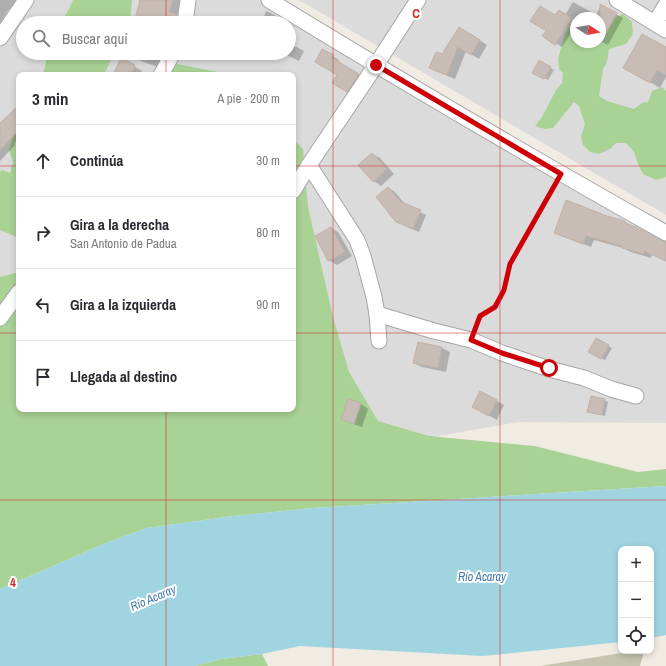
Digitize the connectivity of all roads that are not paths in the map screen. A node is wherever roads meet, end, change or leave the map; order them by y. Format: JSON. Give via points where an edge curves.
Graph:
{"nodes":[{"id":1,"x":26,"y":0,"type":"edge"},
{"id":2,"x":188,"y":0,"type":"edge"},
{"id":3,"x":269,"y":0,"type":"edge"},
{"id":4,"x":418,"y":0,"type":"edge"},
{"id":5,"x":616,"y":0,"type":"edge"},
{"id":6,"x":666,"y":5,"type":"edge"},
{"id":7,"x":186,"y":16,"type":"edge"},
{"id":8,"x":295,"y":16,"type":"edge"},
{"id":9,"x":296,"y":16,"type":"edge"},
{"id":10,"x":660,"y":26,"type":"edge"},
{"id":11,"x":0,"y":38,"type":"edge"},
{"id":12,"x":169,"y":60,"type":"edge"},
{"id":13,"x":376,"y":65,"type":"junction"},
{"id":14,"x":163,"y":72,"type":"edge"},
{"id":15,"x":309,"y":165,"type":"junction"},
{"id":16,"x":296,"y":186,"type":"edge"},
{"id":17,"x":666,"y":233,"type":"edge"},
{"id":18,"x":16,"y":296,"type":"edge"},
{"id":19,"x":377,"y":314,"type":"junction"},
{"id":20,"x":0,"y":318,"type":"edge"},
{"id":21,"x":379,"y":341,"type":"dead end"},
{"id":22,"x":636,"y":396,"type":"dead end"}],
"edges":[{"from":1,"to":11,"type":"street"},
{"from":2,"to":7,"type":"street"},
{"from":3,"to":8,"type":"street"},
{"from":4,"to":13,"type":"street"},
{"from":5,"to":10,"type":"street"},
{"from":6,"to":10,"type":"street"},
{"from":9,"to":13,"type":"street"},
{"from":12,"to":14,"type":"street"},
{"from":13,"to":15,"type":"street"},
{"from":13,"to":17,"type":"street"},
{"from":15,"to":16,"type":"street"},
{"from":15,"to":19,"type":"street","via":[[356,240],[369,276]]},
{"from":18,"to":20,"type":"street"},
{"from":19,"to":21,"type":"street"},
{"from":19,"to":22,"type":"street","via":[[471,340],[502,353],[584,378],[611,390]]}]}
